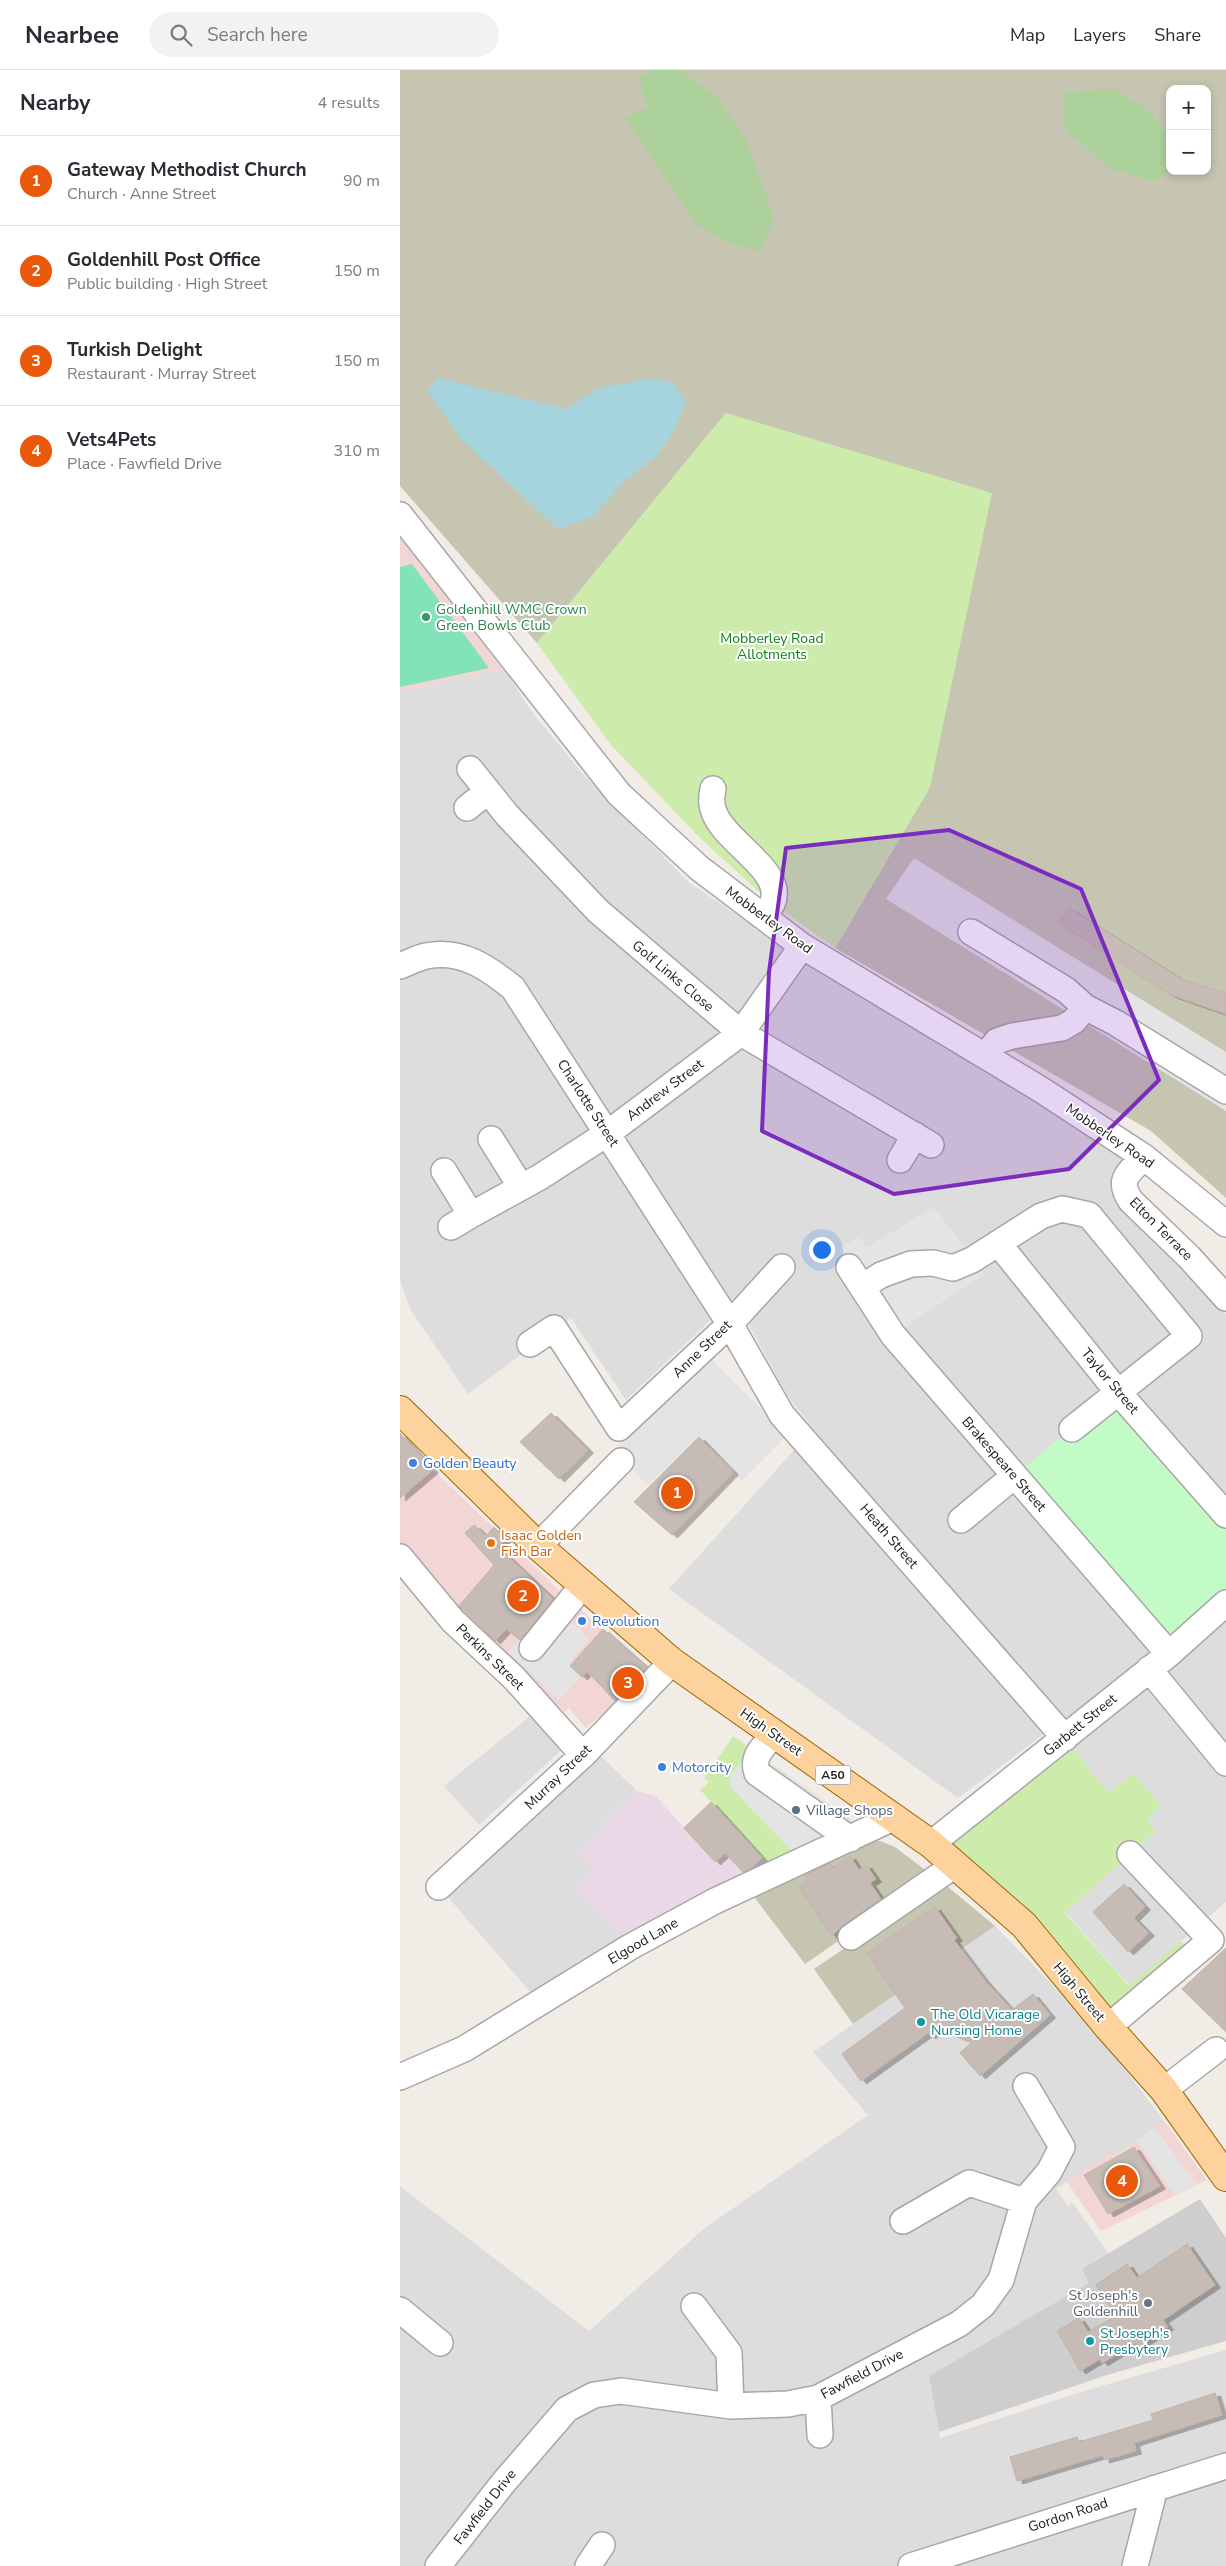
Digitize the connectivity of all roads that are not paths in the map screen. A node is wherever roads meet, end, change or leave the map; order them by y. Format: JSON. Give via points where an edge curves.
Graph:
{"nodes":[{"id":1,"x":400,"y":515,"type":"edge"},
{"id":2,"x":470,"y":769,"type":"dead end"},
{"id":3,"x":713,"y":789,"type":"dead end"},
{"id":4,"x":488,"y":791,"type":"junction"},
{"id":5,"x":467,"y":808,"type":"dead end"},
{"id":6,"x":762,"y":916,"type":"junction"},
{"id":7,"x":971,"y":932,"type":"dead end"},
{"id":8,"x":802,"y":946,"type":"junction"},
{"id":9,"x":400,"y":966,"type":"edge"},
{"id":10,"x":1084,"y":1007,"type":"junction"},
{"id":11,"x":741,"y":1033,"type":"junction"},
{"id":12,"x":985,"y":1056,"type":"junction"},
{"id":13,"x":1226,"y":1091,"type":"edge"},
{"id":14,"x":608,"y":1134,"type":"junction"},
{"id":15,"x":491,"y":1139,"type":"dead end"},
{"id":16,"x":1144,"y":1157,"type":"junction"},
{"id":17,"x":900,"y":1160,"type":"dead end"},
{"id":18,"x":444,"y":1171,"type":"dead end"},
{"id":19,"x":521,"y":1187,"type":"junction"},
{"id":20,"x":1226,"y":1224,"type":"edge"},
{"id":21,"x":998,"y":1243,"type":"junction"},
{"id":22,"x":782,"y":1267,"type":"dead end"},
{"id":23,"x":1226,"y":1298,"type":"edge"},
{"id":24,"x":730,"y":1324,"type":"junction"},
{"id":25,"x":530,"y":1344,"type":"dead end"},
{"id":26,"x":1118,"y":1391,"type":"junction"},
{"id":27,"x":400,"y":1410,"type":"edge"},
{"id":28,"x":1072,"y":1429,"type":"dead end"},
{"id":29,"x":621,"y":1461,"type":"dead end"},
{"id":30,"x":1014,"y":1476,"type":"junction"},
{"id":31,"x":1226,"y":1515,"type":"edge"},
{"id":32,"x":961,"y":1520,"type":"dead end"},
{"id":33,"x":538,"y":1546,"type":"junction"},
{"id":34,"x":400,"y":1557,"type":"edge"},
{"id":35,"x":583,"y":1585,"type":"junction"},
{"id":36,"x":1226,"y":1603,"type":"edge"},
{"id":37,"x":532,"y":1648,"type":"dead end"},
{"id":38,"x":1169,"y":1654,"type":"junction"},
{"id":39,"x":672,"y":1662,"type":"junction"},
{"id":40,"x":1149,"y":1669,"type":"junction"},
{"id":41,"x":775,"y":1734,"type":"junction"},
{"id":42,"x":1065,"y":1738,"type":"junction"},
{"id":43,"x":583,"y":1755,"type":"junction"},
{"id":44,"x":1226,"y":1763,"type":"edge"},
{"id":45,"x":893,"y":1818,"type":"junction"},
{"id":46,"x":850,"y":1839,"type":"junction"},
{"id":47,"x":931,"y":1844,"type":"junction"},
{"id":48,"x":1130,"y":1854,"type":"dead end"},
{"id":49,"x":955,"y":1865,"type":"junction"},
{"id":50,"x":439,"y":1887,"type":"dead end"},
{"id":51,"x":852,"y":1937,"type":"dead end"},
{"id":52,"x":1108,"y":2027,"type":"junction"},
{"id":53,"x":1216,"y":2050,"type":"dead end"},
{"id":54,"x":400,"y":2077,"type":"edge"},
{"id":55,"x":1026,"y":2086,"type":"dead end"},
{"id":56,"x":1164,"y":2090,"type":"junction"},
{"id":57,"x":1226,"y":2177,"type":"edge"},
{"id":58,"x":1024,"y":2201,"type":"junction"},
{"id":59,"x":903,"y":2221,"type":"dead end"},
{"id":60,"x":694,"y":2306,"type":"dead end"},
{"id":61,"x":400,"y":2310,"type":"edge"},
{"id":62,"x":440,"y":2343,"type":"dead end"},
{"id":63,"x":818,"y":2398,"type":"junction"},
{"id":64,"x":731,"y":2406,"type":"junction"},
{"id":65,"x":820,"y":2435,"type":"dead end"},
{"id":66,"x":1226,"y":2466,"type":"edge"},
{"id":67,"x":1155,"y":2488,"type":"junction"},
{"id":68,"x":602,"y":2545,"type":"dead end"},
{"id":69,"x":438,"y":2566,"type":"edge"},
{"id":70,"x":588,"y":2566,"type":"edge"},
{"id":71,"x":911,"y":2566,"type":"edge"},
{"id":72,"x":1135,"y":2566,"type":"edge"}],
"edges":[{"from":1,"to":6,"type":"street","name":"Mobberley Road","via":[[619,794],[699,868]]},
{"from":2,"to":4,"type":"street","name":"Golf Links Close"},
{"from":3,"to":6,"type":"street","via":[[712,805],[720,823],[772,882],[772,904]]},
{"from":4,"to":5,"type":"street"},
{"from":4,"to":11,"type":"street","name":"Golf Links Close","via":[[598,911]]},
{"from":6,"to":8,"type":"street","name":"Mobberley Road"},
{"from":7,"to":10,"type":"street","via":[[1066,990]]},
{"from":8,"to":11,"type":"street","name":"Andrew Street"},
{"from":8,"to":12,"type":"street","name":"Mobberley Road"},
{"from":9,"to":14,"type":"street","name":"Charlotte Street","via":[[426,956],[458,955],[488,968],[513,988]]},
{"from":10,"to":12,"type":"street","via":[[1074,1021],[1062,1028],[1012,1036],[997,1042]]},
{"from":10,"to":13,"type":"street","via":[[1116,1023]]},
{"from":11,"to":14,"type":"street","name":"Andrew Street"},
{"from":11,"to":17,"type":"street","name":"Golf Links Close","via":[[923,1140]]},
{"from":12,"to":16,"type":"street","name":"Mobberley Road"},
{"from":14,"to":19,"type":"street","name":"Andrew Street"},
{"from":14,"to":24,"type":"street","name":"Charlotte Street"},
{"from":15,"to":19,"type":"street"},
{"from":16,"to":20,"type":"street","name":"Mobberley Road"},
{"from":16,"to":23,"type":"street","name":"Elton Terrace","via":[[1124,1178],[1123,1190]]},
{"from":18,"to":19,"type":"street","name":"Andrew Street","via":[[461,1221]]},
{"from":21,"to":26,"type":"street","name":"Taylor Street"},
{"from":21,"to":26,"type":"street","via":[[1041,1216],[1062,1209],[1089,1215],[1189,1336]]},
{"from":21,"to":30,"type":"street","name":"Brakespeare Street","via":[[953,1268],[933,1263],[911,1264],[881,1275],[855,1277],[893,1335]]},
{"from":22,"to":24,"type":"street","name":"Anne Street"},
{"from":24,"to":25,"type":"street","name":"Anne Street","via":[[689,1370],[619,1428],[554,1328]]},
{"from":24,"to":42,"type":"street","name":"Heath Street","via":[[782,1415]]},
{"from":26,"to":28,"type":"street"},
{"from":26,"to":31,"type":"street","name":"Taylor Street"},
{"from":27,"to":33,"type":"main road","name":"High Street","number":"A50"},
{"from":29,"to":33,"type":"street"},
{"from":30,"to":32,"type":"street"},
{"from":30,"to":38,"type":"street","name":"Brakespeare Street"},
{"from":33,"to":35,"type":"main road","name":"High Street","number":"A50"},
{"from":34,"to":43,"type":"street","name":"Perkins Street","via":[[453,1621],[514,1678]]},
{"from":35,"to":37,"type":"street"},
{"from":35,"to":39,"type":"main road","name":"High Street","number":"A50"},
{"from":36,"to":38,"type":"street","name":"Garbett Street"},
{"from":38,"to":40,"type":"street","name":"Garbett Street"},
{"from":39,"to":41,"type":"main road","name":"High Street","number":"A50"},
{"from":39,"to":43,"type":"street","name":"Murray Street"},
{"from":40,"to":42,"type":"street","name":"Garbett Street"},
{"from":40,"to":44,"type":"street"},
{"from":41,"to":45,"type":"main road","name":"High Street","number":"A50"},
{"from":41,"to":46,"type":"street","via":[[758,1753],[754,1765],[757,1773]]},
{"from":42,"to":47,"type":"street","name":"Garbett Street"},
{"from":43,"to":50,"type":"street","name":"Murray Street"},
{"from":45,"to":46,"type":"street","name":"Elgood Lane"},
{"from":45,"to":47,"type":"main road","name":"High Street","number":"A50"},
{"from":46,"to":54,"type":"street","name":"Elgood Lane","via":[[716,1901],[630,1947],[464,2049]]},
{"from":47,"to":49,"type":"main road","name":"High Street","number":"A50"},
{"from":48,"to":52,"type":"street","via":[[1211,1940],[1192,1944]]},
{"from":49,"to":51,"type":"street"},
{"from":49,"to":52,"type":"main road","name":"High Street","number":"A50","via":[[1024,1925]]},
{"from":52,"to":56,"type":"main road","name":"High Street","number":"A50"},
{"from":53,"to":56,"type":"street"},
{"from":55,"to":58,"type":"street","name":"Fawfield Drive","via":[[1062,2147],[1048,2172]]},
{"from":56,"to":57,"type":"main road","name":"High Street","number":"A50"},
{"from":58,"to":59,"type":"street","via":[[969,2183]]},
{"from":58,"to":63,"type":"street","name":"Fawfield Drive","via":[[1001,2280],[983,2305],[959,2324]]},
{"from":60,"to":64,"type":"street","via":[[730,2353]]},
{"from":61,"to":62,"type":"street"},
{"from":63,"to":64,"type":"street","name":"Fawfield Drive","via":[[788,2404]]},
{"from":63,"to":65,"type":"street"},
{"from":64,"to":69,"type":"street","name":"Fawfield Drive","via":[[621,2391],[594,2395],[567,2409]]},
{"from":66,"to":67,"type":"street","name":"Gordon Road"},
{"from":67,"to":71,"type":"street","name":"Gordon Road"},
{"from":67,"to":72,"type":"street"},
{"from":68,"to":70,"type":"street"}]}
